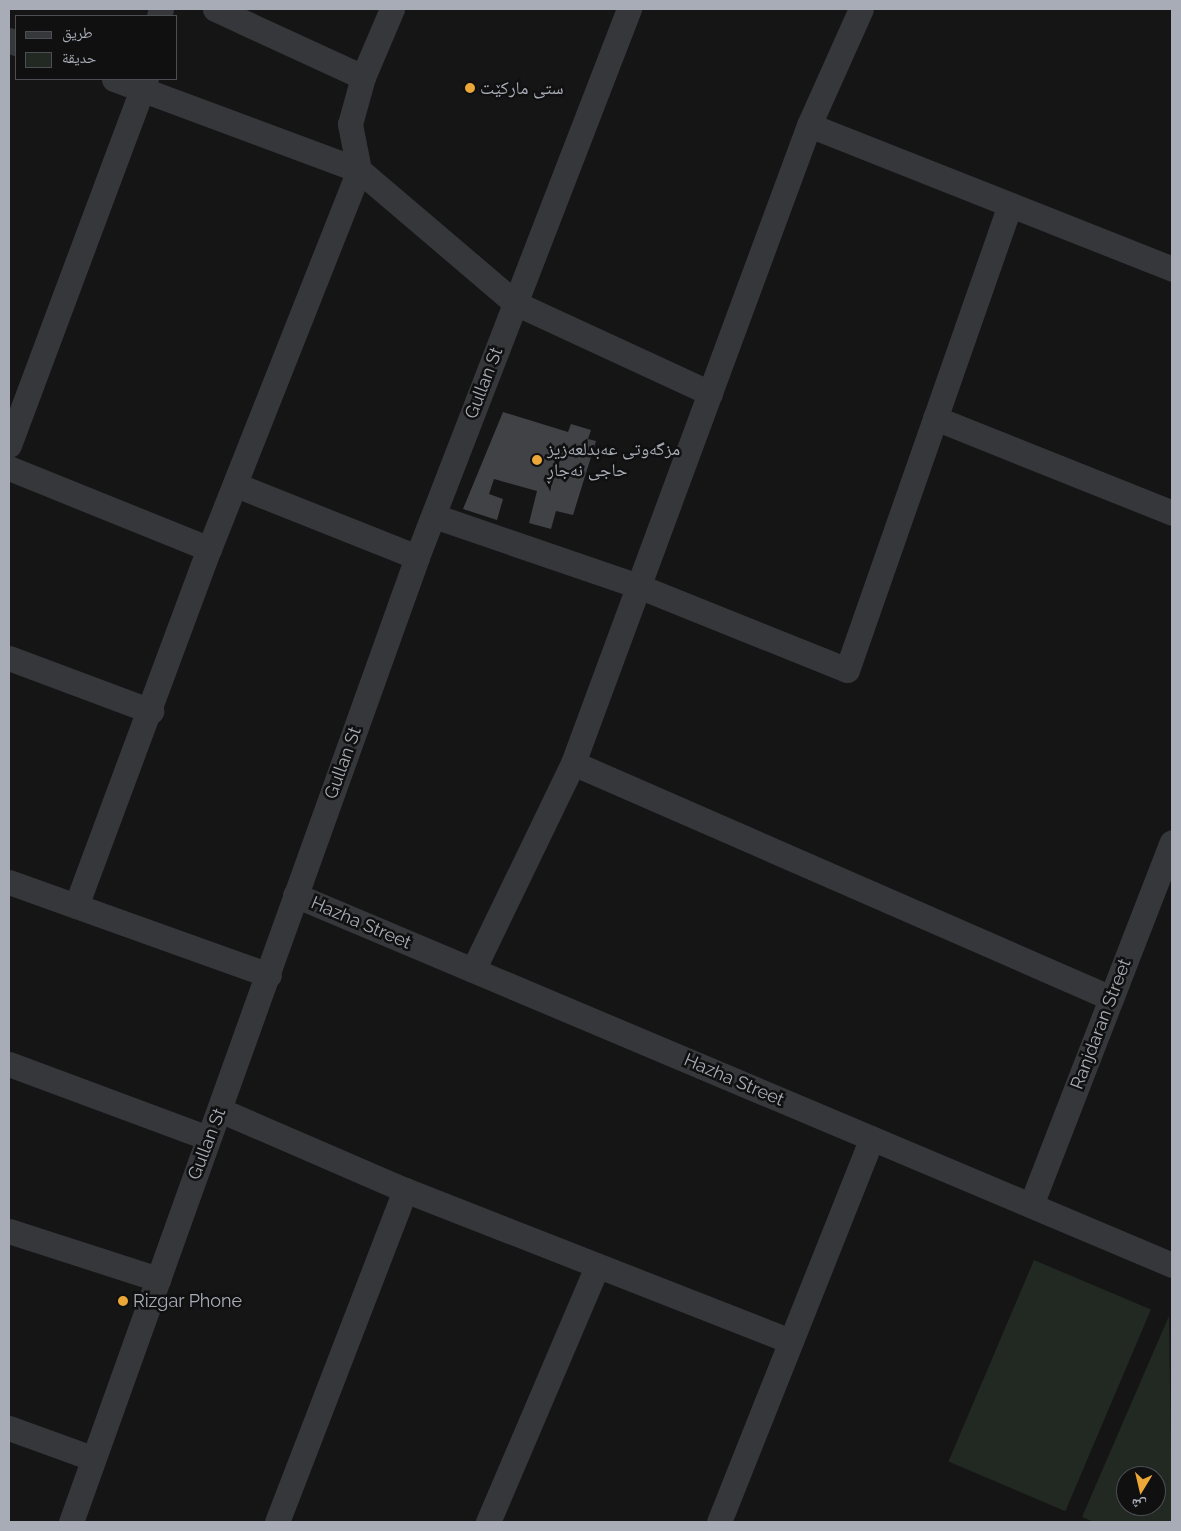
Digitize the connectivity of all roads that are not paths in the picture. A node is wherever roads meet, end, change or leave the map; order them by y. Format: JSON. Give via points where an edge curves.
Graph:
{"nodes":[{"id":1,"x":215,"y":9,"type":"edge"},
{"id":2,"x":392,"y":9,"type":"edge"},
{"id":3,"x":629,"y":9,"type":"edge"},
{"id":4,"x":861,"y":9,"type":"edge"},
{"id":5,"x":363,"y":77,"type":"junction"},
{"id":6,"x":120,"y":80,"type":"edge"},
{"id":7,"x":146,"y":84,"type":"edge"},
{"id":8,"x":809,"y":125,"type":"junction"},
{"id":9,"x":359,"y":170,"type":"junction"},
{"id":10,"x":1010,"y":205,"type":"junction"},
{"id":11,"x":1172,"y":269,"type":"edge"},
{"id":12,"x":515,"y":303,"type":"junction"},
{"id":13,"x":710,"y":393,"type":"junction"},
{"id":14,"x":935,"y":418,"type":"junction"},
{"id":15,"x":9,"y":445,"type":"edge"},
{"id":16,"x":9,"y":468,"type":"edge"},
{"id":17,"x":236,"y":485,"type":"junction"},
{"id":18,"x":1172,"y":514,"type":"edge"},
{"id":19,"x":434,"y":516,"type":"junction"},
{"id":20,"x":210,"y":549,"type":"junction"},
{"id":21,"x":417,"y":557,"type":"junction"},
{"id":22,"x":638,"y":586,"type":"junction"},
{"id":23,"x":9,"y":658,"type":"edge"},
{"id":24,"x":151,"y":711,"type":"junction"},
{"id":25,"x":573,"y":763,"type":"junction"},
{"id":26,"x":1172,"y":842,"type":"edge"},
{"id":27,"x":9,"y":882,"type":"edge"},
{"id":28,"x":295,"y":895,"type":"junction"},
{"id":29,"x":76,"y":906,"type":"junction"},
{"id":30,"x":473,"y":970,"type":"junction"},
{"id":31,"x":269,"y":975,"type":"junction"},
{"id":32,"x":1111,"y":998,"type":"junction"},
{"id":33,"x":9,"y":1064,"type":"edge"},
{"id":34,"x":220,"y":1110,"type":"junction"},
{"id":35,"x":208,"y":1138,"type":"junction"},
{"id":36,"x":872,"y":1138,"type":"junction"},
{"id":37,"x":405,"y":1190,"type":"junction"},
{"id":38,"x":1031,"y":1205,"type":"junction"},
{"id":39,"x":9,"y":1231,"type":"edge"},
{"id":40,"x":1172,"y":1265,"type":"edge"},
{"id":41,"x":597,"y":1266,"type":"junction"},
{"id":42,"x":158,"y":1279,"type":"junction"},
{"id":43,"x":790,"y":1341,"type":"junction"},
{"id":44,"x":9,"y":1428,"type":"edge"},
{"id":45,"x":92,"y":1458,"type":"junction"},
{"id":46,"x":71,"y":1522,"type":"edge"},
{"id":47,"x":277,"y":1522,"type":"edge"},
{"id":48,"x":488,"y":1522,"type":"edge"},
{"id":49,"x":719,"y":1522,"type":"edge"}],
"edges":[{"from":1,"to":5,"type":"street"},
{"from":2,"to":5,"type":"street"},
{"from":3,"to":12,"type":"street","name":"Gullan St"},
{"from":4,"to":8,"type":"street"},
{"from":5,"to":9,"type":"street","via":[[350,124]]},
{"from":6,"to":7,"type":"street"},
{"from":7,"to":9,"type":"street"},
{"from":7,"to":15,"type":"street"},
{"from":8,"to":10,"type":"street"},
{"from":8,"to":13,"type":"street"},
{"from":9,"to":12,"type":"street"},
{"from":9,"to":17,"type":"street"},
{"from":10,"to":11,"type":"street"},
{"from":10,"to":14,"type":"street"},
{"from":12,"to":13,"type":"street"},
{"from":12,"to":19,"type":"street","name":"Gullan St"},
{"from":13,"to":22,"type":"street"},
{"from":14,"to":18,"type":"street"},
{"from":14,"to":22,"type":"street","via":[[847,670]]},
{"from":16,"to":20,"type":"street"},
{"from":17,"to":20,"type":"street"},
{"from":17,"to":21,"type":"street"},
{"from":19,"to":21,"type":"street","name":"Gullan St"},
{"from":19,"to":22,"type":"street"},
{"from":20,"to":24,"type":"street"},
{"from":21,"to":28,"type":"street","name":"Gullan St"},
{"from":22,"to":25,"type":"street"},
{"from":23,"to":24,"type":"street"},
{"from":24,"to":29,"type":"street"},
{"from":25,"to":30,"type":"street"},
{"from":25,"to":32,"type":"street"},
{"from":26,"to":32,"type":"street","name":"Ranjdaran Street"},
{"from":27,"to":29,"type":"street"},
{"from":28,"to":30,"type":"street","name":"Hazha Street"},
{"from":28,"to":31,"type":"street","name":"Gullan St"},
{"from":29,"to":31,"type":"street"},
{"from":30,"to":36,"type":"street","name":"Hazha Street"},
{"from":31,"to":34,"type":"street","name":"Gullan St"},
{"from":32,"to":38,"type":"street","name":"Ranjdaran Street"},
{"from":33,"to":35,"type":"street"},
{"from":34,"to":35,"type":"street","name":"Gullan St"},
{"from":34,"to":37,"type":"street"},
{"from":35,"to":42,"type":"street","name":"Gullan St"},
{"from":36,"to":38,"type":"street","name":"Hazha Street"},
{"from":36,"to":43,"type":"street"},
{"from":37,"to":41,"type":"street"},
{"from":37,"to":47,"type":"street"},
{"from":38,"to":40,"type":"street","name":"Hazha Street"},
{"from":39,"to":42,"type":"street"},
{"from":41,"to":43,"type":"street"},
{"from":41,"to":48,"type":"street"},
{"from":42,"to":45,"type":"street","name":"Gullan St"},
{"from":43,"to":49,"type":"street"},
{"from":44,"to":45,"type":"street"},
{"from":45,"to":46,"type":"street","name":"Gullan St"}]}
